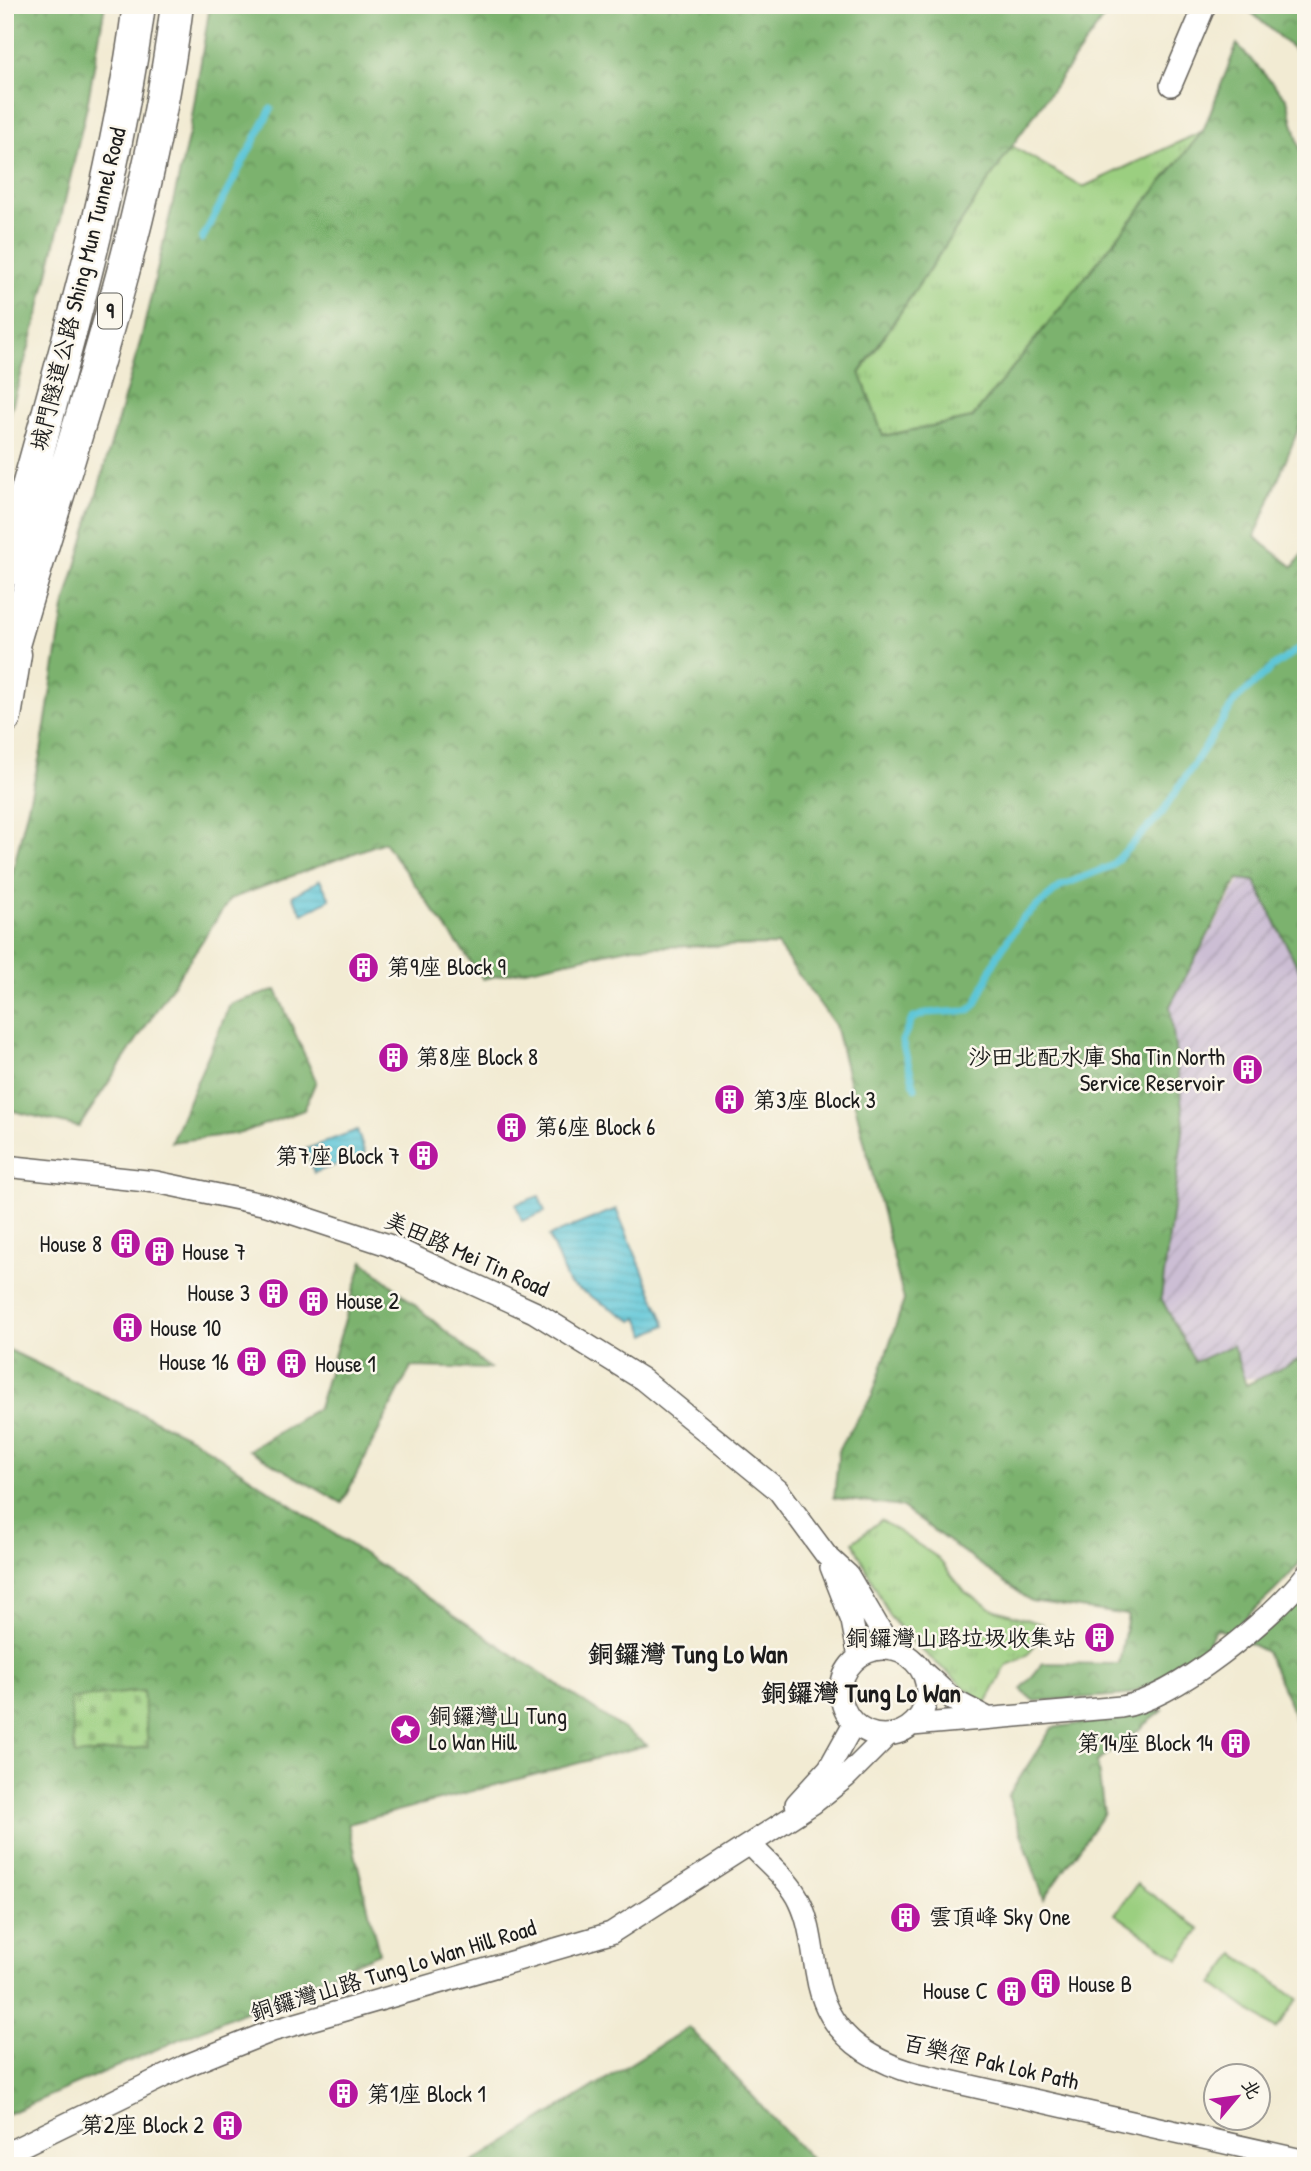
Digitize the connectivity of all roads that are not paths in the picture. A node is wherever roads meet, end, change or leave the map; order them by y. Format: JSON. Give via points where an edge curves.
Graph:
{"nodes":[{"id":1,"x":139,"y":5,"type":"edge"},
{"id":2,"x":177,"y":5,"type":"edge"},
{"id":3,"x":1205,"y":5,"type":"edge"},
{"id":4,"x":1171,"y":85,"type":"dead end"},
{"id":5,"x":5,"y":571,"type":"edge"},
{"id":6,"x":22,"y":612,"type":"junction"},
{"id":7,"x":5,"y":673,"type":"edge"},
{"id":8,"x":5,"y":717,"type":"edge"},
{"id":9,"x":5,"y":1166,"type":"edge"},
{"id":10,"x":826,"y":1555,"type":"junction"},
{"id":11,"x":1306,"y":1574,"type":"edge"},
{"id":12,"x":892,"y":1650,"type":"junction"},
{"id":13,"x":859,"y":1657,"type":"junction"},
{"id":14,"x":919,"y":1668,"type":"junction"},
{"id":15,"x":986,"y":1717,"type":"junction"},
{"id":16,"x":854,"y":1723,"type":"junction"},
{"id":17,"x":912,"y":1725,"type":"junction"},
{"id":18,"x":888,"y":1735,"type":"junction"},
{"id":19,"x":784,"y":1820,"type":"junction"},
{"id":20,"x":751,"y":1845,"type":"junction"},
{"id":21,"x":5,"y":2154,"type":"edge"},
{"id":22,"x":1306,"y":2161,"type":"edge"}],
"edges":[{"from":1,"to":5,"type":"highway","name":"城門隧道公路 Shing Mun Tunnel Road","number":"9","via":[[124,112],[92,248]]},
{"from":2,"to":6,"type":"highway","name":"城門隧道公路 Shing Mun Tunnel Road","number":"9","via":[[159,117],[128,251]]},
{"from":3,"to":4,"type":"street"},
{"from":6,"to":7,"type":"highway","name":"城門隧道公路 Shing Mun Tunnel Road","number":"9"},
{"from":6,"to":8,"type":"highway"},
{"from":9,"to":10,"type":"street","name":"美田路 Mei Tin Road","via":[[156,1182],[267,1205],[388,1245],[487,1289],[573,1334],[675,1403],[778,1490]]},
{"from":10,"to":12,"type":"street","name":"美田路 Mei Tin Road","via":[[848,1575]]},
{"from":10,"to":13,"type":"street","name":"美田路 Mei Tin Road","via":[[852,1621]]},
{"from":11,"to":15,"type":"street","name":"銅鑼灣山路 Tung Lo Wan Hill Road","via":[[1277,1606],[1196,1673],[1160,1695],[1121,1707]]},
{"from":12,"to":13,"type":"street"},
{"from":12,"to":14,"type":"street"},
{"from":13,"to":16,"type":"street","via":[[842,1685],[846,1712]]},
{"from":14,"to":15,"type":"street","via":[[955,1701]]},
{"from":14,"to":17,"type":"street","via":[[927,1691]]},
{"from":15,"to":17,"type":"street","name":"銅鑼灣山路 Tung Lo Wan Hill Road"},
{"from":16,"to":18,"type":"street"},
{"from":16,"to":19,"type":"street","name":"銅鑼灣山路 Tung Lo Wan Hill Road","via":[[829,1768]]},
{"from":17,"to":18,"type":"street","name":"銅鑼灣山路 Tung Lo Wan Hill Road"},
{"from":18,"to":19,"type":"street","name":"銅鑼灣山路 Tung Lo Wan Hill Road","via":[[846,1777]]},
{"from":19,"to":20,"type":"street","name":"銅鑼灣山路 Tung Lo Wan Hill Road"},
{"from":20,"to":21,"type":"street","name":"銅鑼灣山路 Tung Lo Wan Hill Road","via":[[611,1933],[272,2031],[186,2066]]},
{"from":20,"to":22,"type":"street","name":"百樂徑 Pak Lok Path","via":[[800,1902],[809,1925],[820,1991],[832,2018],[850,2041],[874,2059],[918,2074]]}]}
